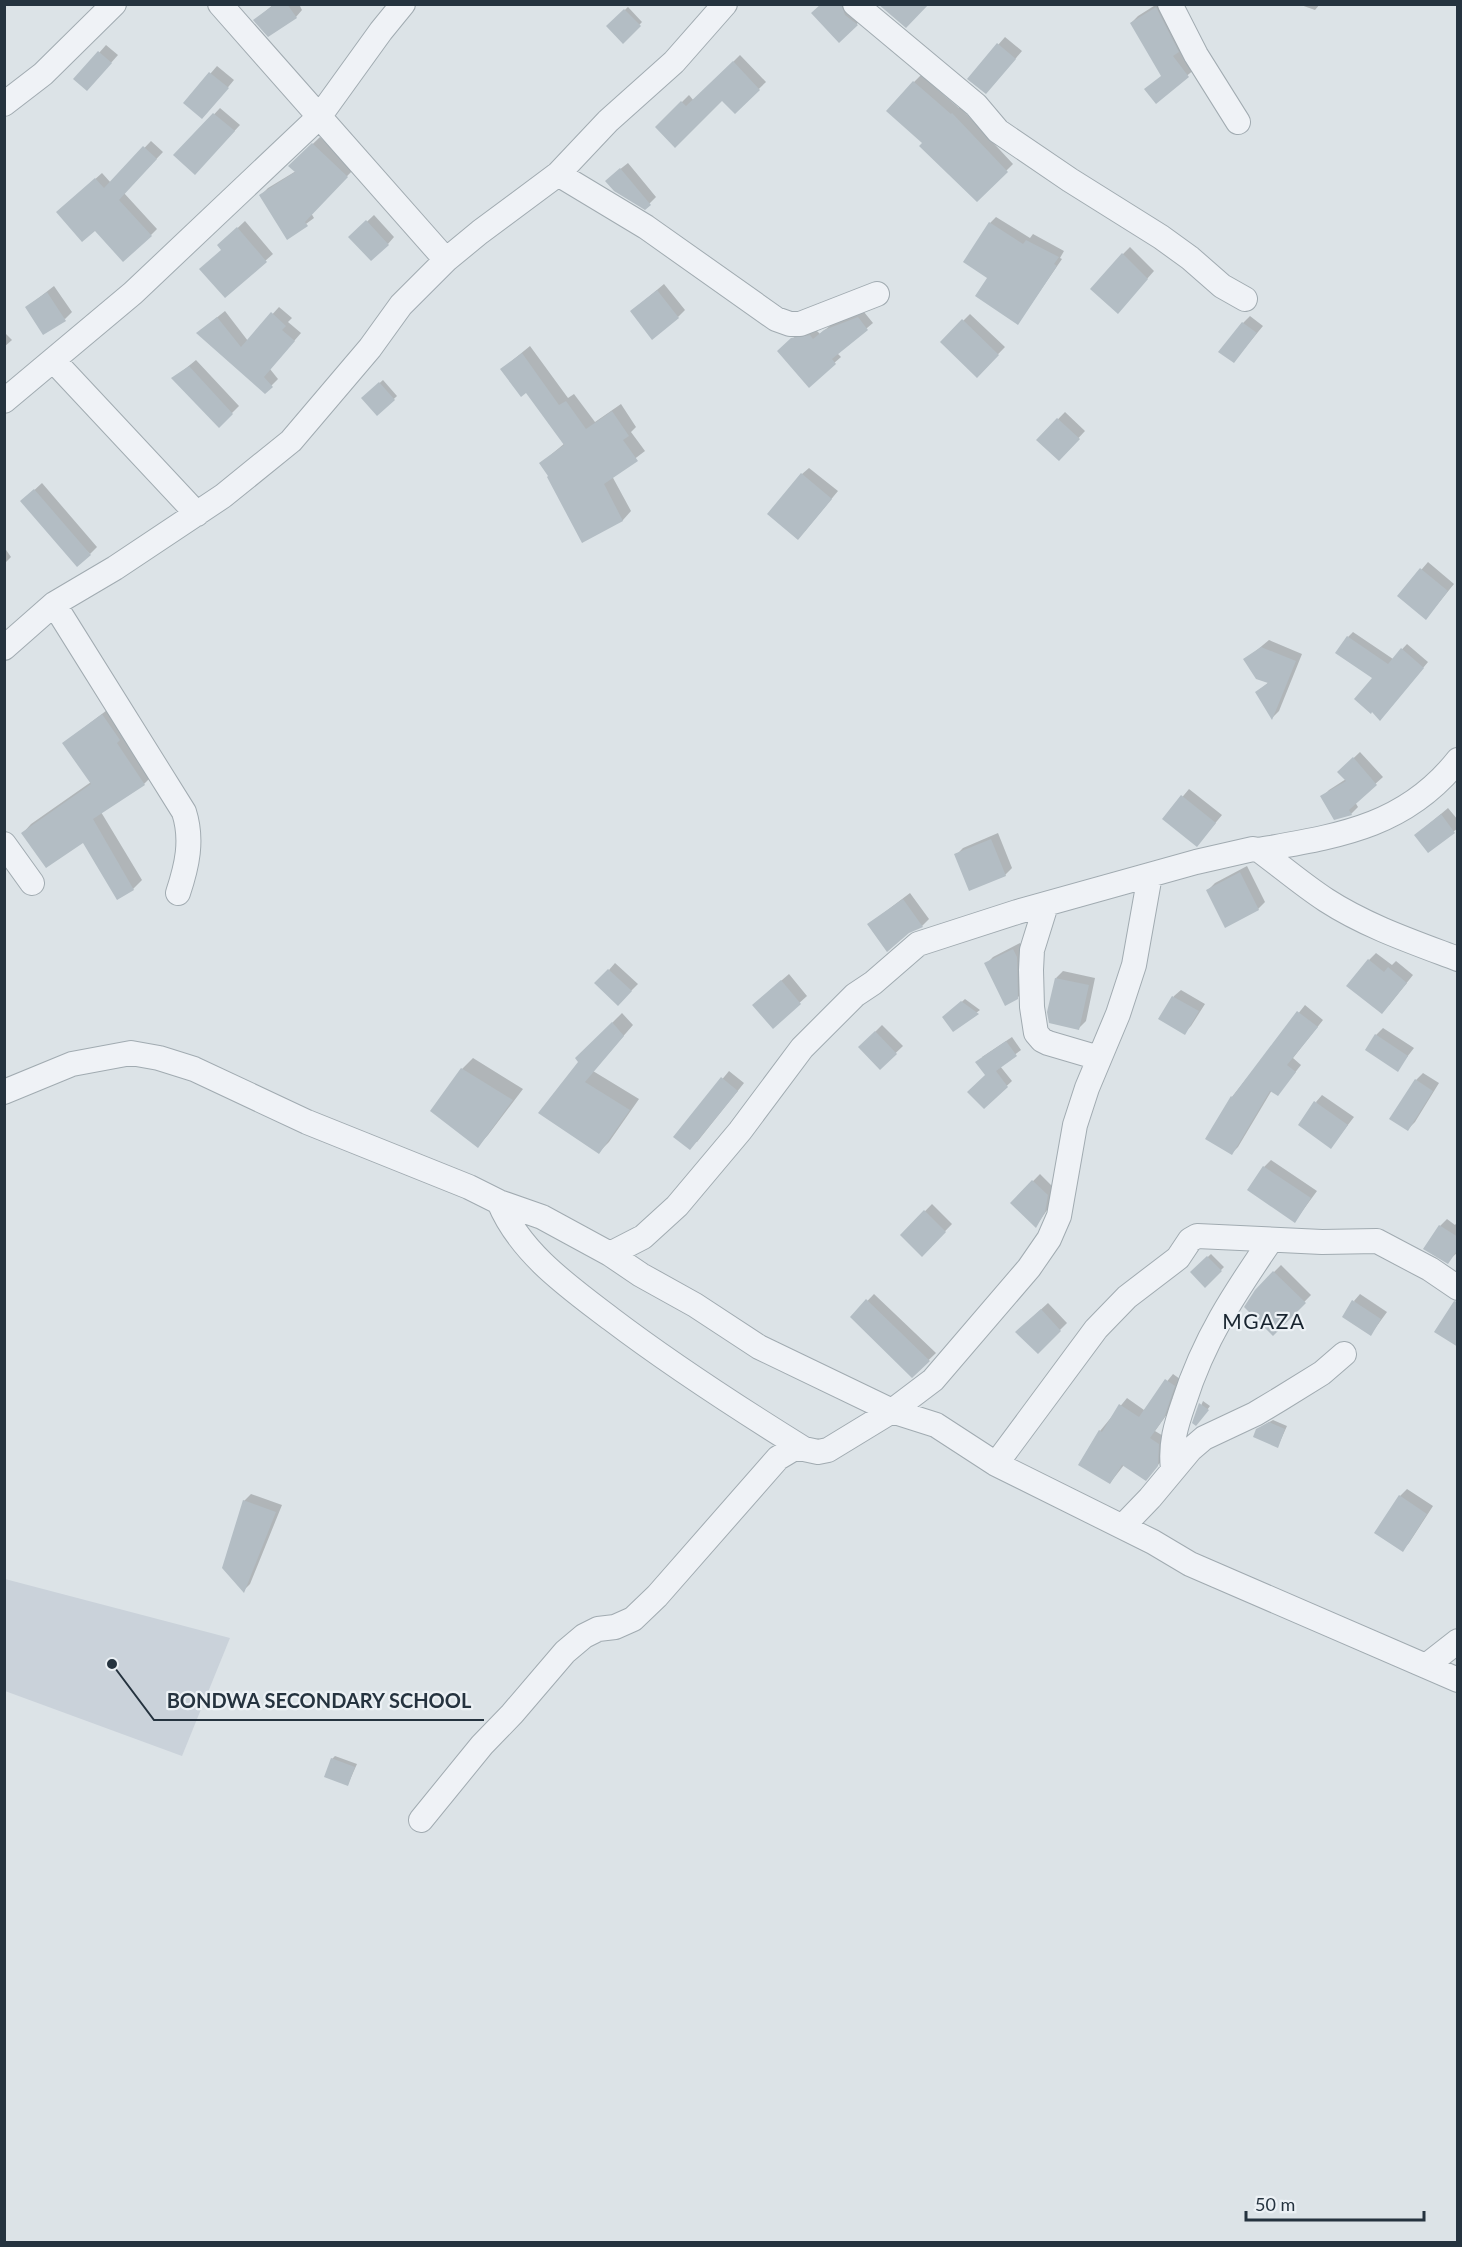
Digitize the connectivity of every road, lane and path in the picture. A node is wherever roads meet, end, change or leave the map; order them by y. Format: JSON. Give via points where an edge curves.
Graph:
{"nodes":[{"id":1,"x":114,"y":4,"type":"edge"},
{"id":2,"x":220,"y":4,"type":"edge"},
{"id":3,"x":404,"y":4,"type":"edge"},
{"id":4,"x":725,"y":4,"type":"edge"},
{"id":5,"x":855,"y":4,"type":"edge"},
{"id":6,"x":1170,"y":4,"type":"edge"},
{"id":7,"x":4,"y":104,"type":"edge"},
{"id":8,"x":319,"y":117,"type":"junction"},
{"id":9,"x":1238,"y":122,"type":"dead end"},
{"id":10,"x":558,"y":174,"type":"junction"},
{"id":11,"x":446,"y":260,"type":"junction"},
{"id":12,"x":877,"y":294,"type":"dead end"},
{"id":13,"x":1245,"y":299,"type":"dead end"},
{"id":14,"x":54,"y":361,"type":"junction"},
{"id":15,"x":4,"y":401,"type":"edge"},
{"id":16,"x":197,"y":514,"type":"junction"},
{"id":17,"x":54,"y":604,"type":"junction"},
{"id":18,"x":4,"y":648,"type":"edge"},
{"id":19,"x":1454,"y":771,"type":"edge"},
{"id":20,"x":4,"y":844,"type":"edge"},
{"id":21,"x":1259,"y":850,"type":"junction"},
{"id":22,"x":1150,"y":875,"type":"junction"},
{"id":23,"x":32,"y":883,"type":"dead end"},
{"id":24,"x":178,"y":893,"type":"dead end"},
{"id":25,"x":1046,"y":905,"type":"junction"},
{"id":26,"x":1458,"y":958,"type":"edge"},
{"id":27,"x":1099,"y":1058,"type":"junction"},
{"id":28,"x":4,"y":1092,"type":"edge"},
{"id":29,"x":499,"y":1202,"type":"junction"},
{"id":30,"x":1271,"y":1240,"type":"junction"},
{"id":31,"x":610,"y":1254,"type":"junction"},
{"id":32,"x":1458,"y":1288,"type":"edge"},
{"id":33,"x":1344,"y":1354,"type":"dead end"},
{"id":34,"x":892,"y":1411,"type":"junction"},
{"id":35,"x":804,"y":1449,"type":"junction"},
{"id":36,"x":996,"y":1464,"type":"junction"},
{"id":37,"x":1173,"y":1469,"type":"junction"},
{"id":38,"x":1123,"y":1527,"type":"junction"},
{"id":39,"x":1458,"y":1641,"type":"edge"},
{"id":40,"x":1426,"y":1666,"type":"junction"},
{"id":41,"x":1458,"y":1680,"type":"edge"},
{"id":42,"x":421,"y":1821,"type":"dead end"}],
"edges":[{"from":1,"to":7,"type":"street","via":[[43,74]]},
{"from":2,"to":8,"type":"street"},
{"from":3,"to":8,"type":"street"},
{"from":4,"to":10,"type":"street","via":[[674,62]]},
{"from":5,"to":13,"type":"street","via":[[976,105],[999,131],[1161,237],[1222,286]]},
{"from":6,"to":9,"type":"street"},
{"from":8,"to":11,"type":"street"},
{"from":8,"to":14,"type":"street","via":[[133,293]]},
{"from":10,"to":11,"type":"street"},
{"from":10,"to":12,"type":"street","via":[[646,227],[776,319],[800,324]]},
{"from":11,"to":16,"type":"street","via":[[401,305],[291,441]]},
{"from":14,"to":15,"type":"street"},
{"from":14,"to":16,"type":"street"},
{"from":16,"to":17,"type":"street"},
{"from":17,"to":18,"type":"street"},
{"from":17,"to":24,"type":"street","via":[[184,812],[190,843]]},
{"from":19,"to":21,"type":"street","via":[[1414,802],[1378,822],[1334,837]]},
{"from":20,"to":23,"type":"street"},
{"from":21,"to":22,"type":"street"},
{"from":21,"to":26,"type":"street","via":[[1327,901],[1409,941]]},
{"from":22,"to":25,"type":"street"},
{"from":22,"to":27,"type":"street","via":[[1134,965]]},
{"from":25,"to":27,"type":"street","via":[[1032,950],[1036,1033],[1041,1040]]},
{"from":25,"to":31,"type":"street","via":[[918,944],[855,995],[802,1048],[677,1206],[643,1237]]},
{"from":27,"to":34,"type":"street","via":[[1075,1125],[1059,1216],[1049,1239],[933,1380]]},
{"from":28,"to":29,"type":"street","via":[[72,1064],[131,1053],[159,1058],[194,1069],[307,1122]]},
{"from":29,"to":31,"type":"street","via":[[542,1217]]},
{"from":29,"to":35,"type":"street","via":[[519,1238],[564,1283],[652,1350]]},
{"from":30,"to":32,"type":"street","via":[[1377,1241]]},
{"from":30,"to":36,"type":"street","via":[[1211,1235],[1193,1238],[1178,1258],[1127,1297],[1096,1329]]},
{"from":30,"to":37,"type":"street","via":[[1230,1300],[1198,1360],[1173,1433]]},
{"from":31,"to":34,"type":"street","via":[[759,1347]]},
{"from":33,"to":37,"type":"street","via":[[1322,1373],[1255,1414],[1204,1438]]},
{"from":34,"to":35,"type":"street","via":[[828,1450]]},
{"from":34,"to":36,"type":"street","via":[[936,1425]]},
{"from":35,"to":42,"type":"street","via":[[793,1449],[778,1458],[633,1619],[598,1629],[565,1652],[482,1744]]},
{"from":36,"to":38,"type":"street"},
{"from":37,"to":38,"type":"street"},
{"from":38,"to":40,"type":"street","via":[[1227,1581]]},
{"from":39,"to":40,"type":"street"},
{"from":40,"to":41,"type":"street"}]}
